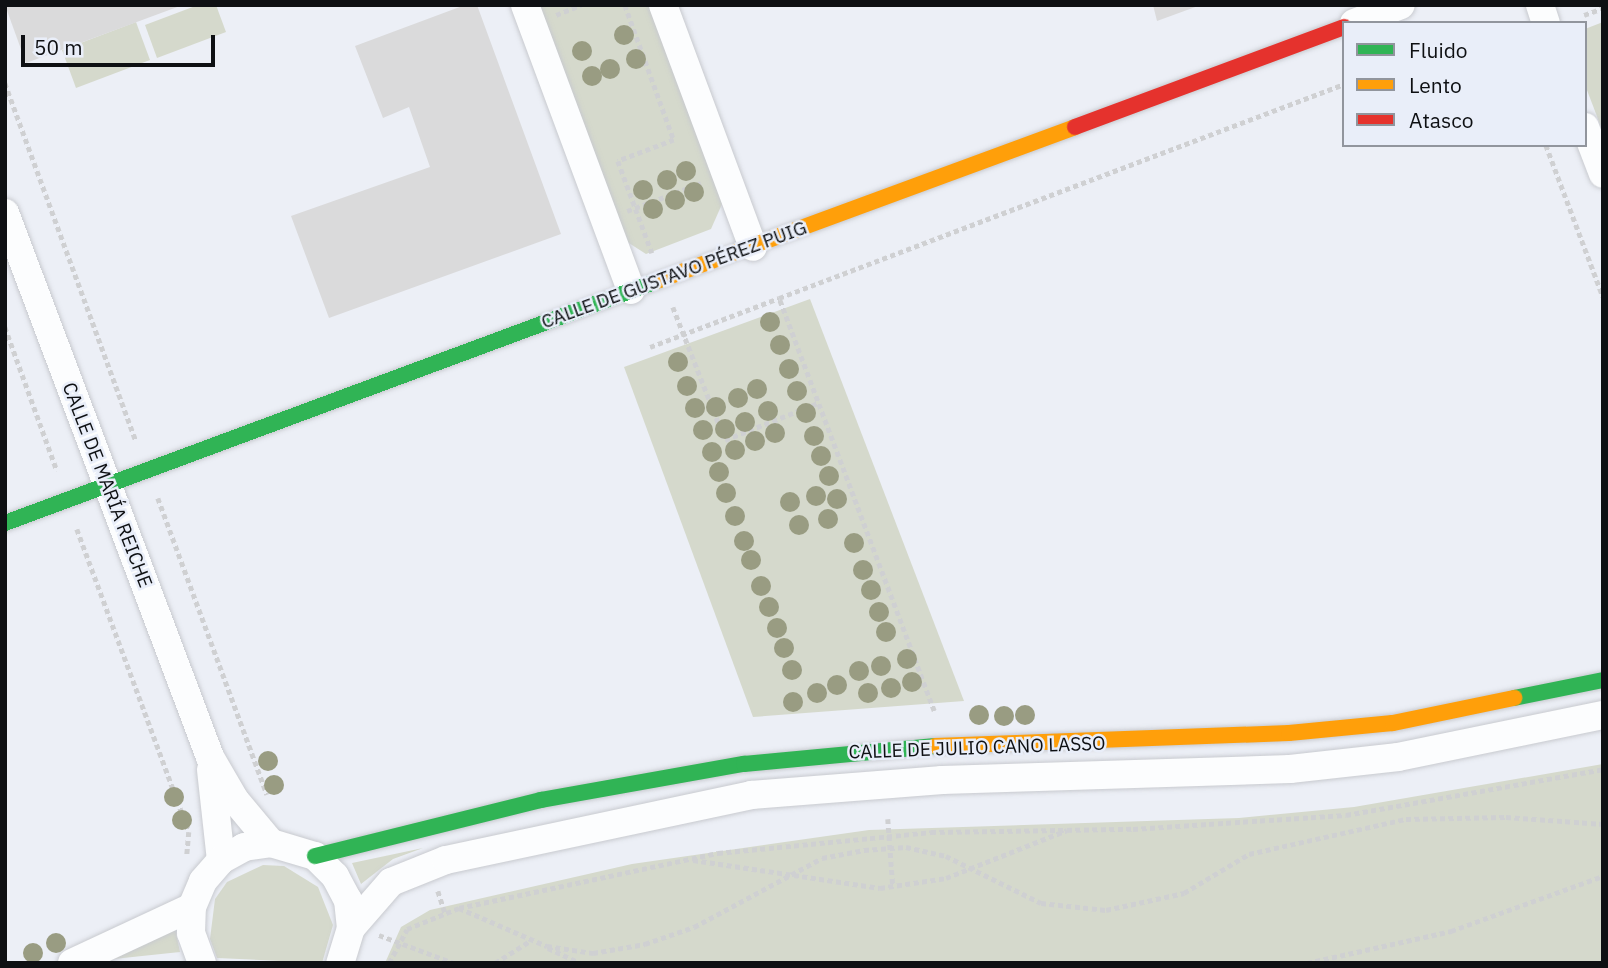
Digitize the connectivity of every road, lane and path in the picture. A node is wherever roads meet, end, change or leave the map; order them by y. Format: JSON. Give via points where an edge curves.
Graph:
{"nodes":[{"id":1,"x":581,"y":5,"type":"edge"},
{"id":2,"x":663,"y":5,"type":"edge"},
{"id":3,"x":1401,"y":5,"type":"edge"},
{"id":4,"x":566,"y":8,"type":"edge"},
{"id":5,"x":1603,"y":8,"type":"edge"},
{"id":6,"x":537,"y":11,"type":"edge"},
{"id":7,"x":1584,"y":15,"type":"dead end"},
{"id":8,"x":1359,"y":21,"type":"edge"},
{"id":9,"x":1342,"y":28,"type":"edge"},
{"id":10,"x":5,"y":83,"type":"edge"},
{"id":11,"x":1342,"y":85,"type":"edge"},
{"id":12,"x":1587,"y":132,"type":"edge"},
{"id":13,"x":1547,"y":147,"type":"edge"},
{"id":14,"x":1603,"y":174,"type":"edge"},
{"id":15,"x":702,"y":183,"type":"dead end"},
{"id":16,"x":5,"y":213,"type":"edge"},
{"id":17,"x":616,"y":215,"type":"dead end"},
{"id":18,"x":753,"y":247,"type":"junction"},
{"id":19,"x":631,"y":290,"type":"junction"},
{"id":20,"x":779,"y":298,"type":"junction"},
{"id":21,"x":1603,"y":298,"type":"edge"},
{"id":22,"x":5,"y":327,"type":"edge"},
{"id":23,"x":650,"y":347,"type":"dead end"},
{"id":24,"x":134,"y":435,"type":"dead end"},
{"id":25,"x":56,"y":468,"type":"dead end"},
{"id":26,"x":108,"y":484,"type":"junction"},
{"id":27,"x":158,"y":499,"type":"dead end"},
{"id":28,"x":5,"y":523,"type":"edge"},
{"id":29,"x":77,"y":529,"type":"dead end"},
{"id":30,"x":1603,"y":680,"type":"edge"},
{"id":31,"x":934,"y":711,"type":"dead end"},
{"id":32,"x":1603,"y":715,"type":"edge"},
{"id":33,"x":210,"y":757,"type":"junction"},
{"id":34,"x":1603,"y":769,"type":"edge"},
{"id":35,"x":269,"y":800,"type":"dead end"},
{"id":36,"x":888,"y":819,"type":"dead end"},
{"id":37,"x":1603,"y":824,"type":"edge"},
{"id":38,"x":1069,"y":829,"type":"junction"},
{"id":39,"x":888,"y":835,"type":"junction"},
{"id":40,"x":271,"y":843,"type":"junction"},
{"id":41,"x":890,"y":848,"type":"junction"},
{"id":42,"x":315,"y":856,"type":"junction"},
{"id":43,"x":689,"y":859,"type":"junction"},
{"id":44,"x":221,"y":860,"type":"junction"},
{"id":45,"x":186,"y":867,"type":"dead end"},
{"id":46,"x":971,"y":869,"type":"junction"},
{"id":47,"x":1603,"y":876,"type":"edge"},
{"id":48,"x":785,"y":877,"type":"junction"},
{"id":49,"x":893,"y":887,"type":"junction"},
{"id":50,"x":192,"y":906,"type":"junction"},
{"id":51,"x":459,"y":908,"type":"junction"},
{"id":52,"x":351,"y":928,"type":"junction"},
{"id":53,"x":531,"y":940,"type":"junction"},
{"id":54,"x":399,"y":942,"type":"junction"},
{"id":55,"x":72,"y":963,"type":"edge"},
{"id":56,"x":202,"y":963,"type":"edge"},
{"id":57,"x":340,"y":963,"type":"edge"},
{"id":58,"x":389,"y":963,"type":"edge"},
{"id":59,"x":454,"y":963,"type":"edge"},
{"id":60,"x":495,"y":963,"type":"edge"},
{"id":61,"x":580,"y":963,"type":"edge"},
{"id":62,"x":1307,"y":963,"type":"edge"}],
"edges":[{"from":1,"to":4,"type":"path"},
{"from":2,"to":18,"type":"street"},
{"from":3,"to":8,"type":"street"},
{"from":4,"to":6,"type":"path"},
{"from":5,"to":7,"type":"path"},
{"from":6,"to":19,"type":"street"},
{"from":9,"to":18,"type":"street","name":"CALLE DE GUSTAVO PÉREZ PUIG"},
{"from":10,"to":24,"type":"path"},
{"from":11,"to":20,"type":"path"},
{"from":12,"to":14,"type":"street"},
{"from":13,"to":21,"type":"path"},
{"from":15,"to":17,"type":"path"},
{"from":16,"to":26,"type":"street","name":"CALLE DE MARÍA REICHE"},
{"from":18,"to":19,"type":"street","name":"CALLE DE GUSTAVO PÉREZ PUIG"},
{"from":19,"to":26,"type":"street","name":"CALLE DE GUSTAVO PÉREZ PUIG"},
{"from":20,"to":23,"type":"path"},
{"from":20,"to":31,"type":"path"},
{"from":22,"to":25,"type":"path"},
{"from":26,"to":28,"type":"street","name":"CALLE DE GUSTAVO PÉREZ PUIG"},
{"from":26,"to":33,"type":"street","name":"CALLE DE MARÍA REICHE"},
{"from":27,"to":35,"type":"path"},
{"from":29,"to":45,"type":"path","via":[[189,832]]},
{"from":30,"to":42,"type":"street","name":"CALLE DE JULIO CANO LASSO","via":[[1393,723],[1289,733],[939,746],[744,764],[541,800]]},
{"from":32,"to":52,"type":"street","name":"CALLE DE JULIO CANO LASSO","via":[[1398,757],[1290,769],[942,780],[751,795],[446,860],[391,882]]},
{"from":33,"to":40,"type":"street","name":"CALLE DE MARÍA REICHE","via":[[235,800]]},
{"from":33,"to":44,"type":"street","name":"CALLE DE MARÍA REICHE"},
{"from":34,"to":38,"type":"path","via":[[1346,815]]},
{"from":36,"to":39,"type":"path"},
{"from":37,"to":46,"type":"path","via":[[1506,817],[1406,819],[1249,854],[1184,893],[1106,910],[1041,903]]},
{"from":38,"to":39,"type":"path"},
{"from":38,"to":46,"type":"path"},
{"from":39,"to":41,"type":"path"},
{"from":39,"to":43,"type":"path"},
{"from":40,"to":42,"type":"street"},
{"from":40,"to":44,"type":"street","via":[[244,847]]},
{"from":41,"to":46,"type":"path","via":[[946,856]]},
{"from":41,"to":48,"type":"path","via":[[822,859]]},
{"from":41,"to":49,"type":"path"},
{"from":42,"to":52,"type":"street","via":[[335,876],[348,900]]},
{"from":43,"to":48,"type":"path"},
{"from":43,"to":51,"type":"path"},
{"from":44,"to":50,"type":"street","via":[[203,881]]},
{"from":46,"to":49,"type":"path"},
{"from":47,"to":62,"type":"path","via":[[1451,932]]},
{"from":48,"to":49,"type":"path"},
{"from":48,"to":53,"type":"path","via":[[694,927],[645,944],[593,953]]},
{"from":50,"to":55,"type":"street"},
{"from":50,"to":56,"type":"street","via":[[191,933]]},
{"from":51,"to":53,"type":"path"},
{"from":51,"to":54,"type":"path","via":[[407,929]]},
{"from":52,"to":54,"type":"path"},
{"from":52,"to":57,"type":"street"},
{"from":53,"to":60,"type":"path"},
{"from":53,"to":61,"type":"path"},
{"from":54,"to":58,"type":"path"},
{"from":54,"to":59,"type":"path"}]}
